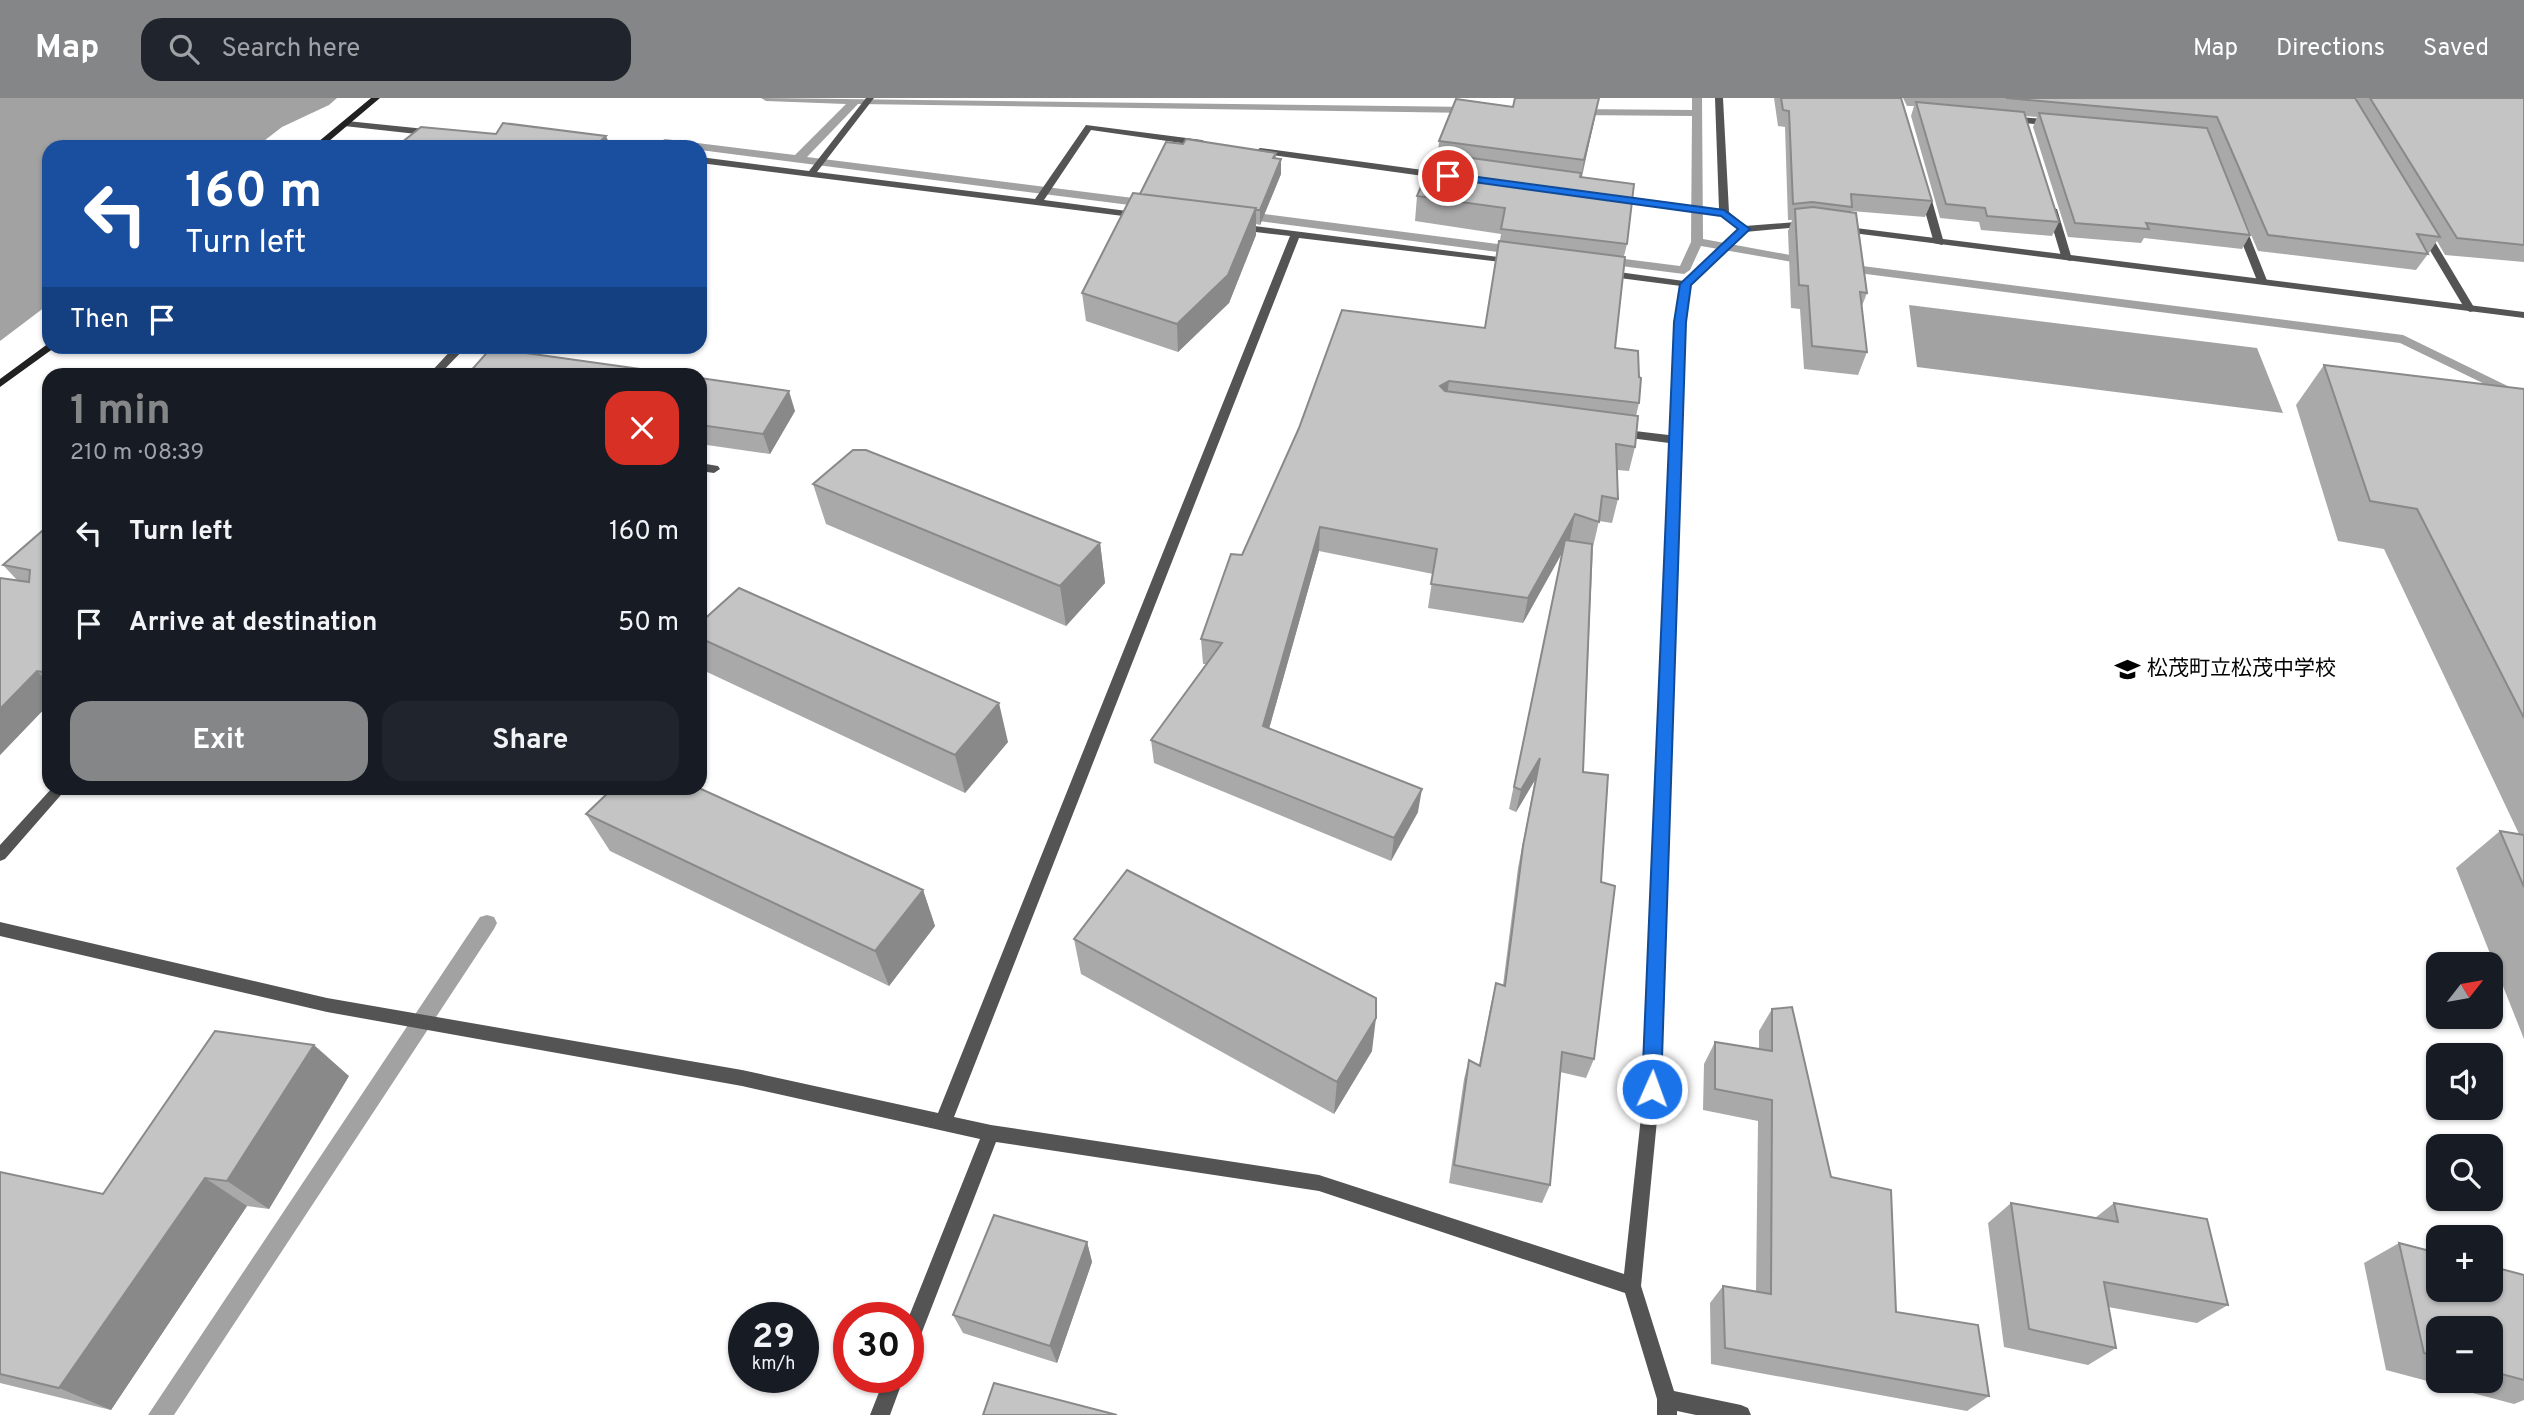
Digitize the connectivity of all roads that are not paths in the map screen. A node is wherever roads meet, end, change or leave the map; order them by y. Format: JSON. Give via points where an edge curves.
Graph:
{"nodes":[{"id":1,"x":376,"y":98,"type":"edge"},
{"id":2,"x":870,"y":98,"type":"edge"},
{"id":3,"x":1719,"y":98,"type":"edge"},
{"id":4,"x":1997,"y":118,"type":"edge"},
{"id":5,"x":2024,"y":121,"type":"junction"},
{"id":6,"x":348,"y":124,"type":"junction"},
{"id":7,"x":2063,"y":124,"type":"edge"},
{"id":8,"x":2028,"y":133,"type":"edge"},
{"id":9,"x":443,"y":134,"type":"edge"},
{"id":10,"x":326,"y":140,"type":"edge"},
{"id":11,"x":1213,"y":144,"type":"edge"},
{"id":12,"x":1254,"y":150,"type":"edge"},
{"id":13,"x":707,"y":161,"type":"edge"},
{"id":14,"x":811,"y":174,"type":"junction"},
{"id":15,"x":1920,"y":176,"type":"edge"},
{"id":16,"x":1461,"y":178,"type":"edge"},
{"id":17,"x":2048,"y":196,"type":"edge"},
{"id":18,"x":1600,"y":197,"type":"edge"},
{"id":19,"x":1038,"y":202,"type":"junction"},
{"id":20,"x":2234,"y":210,"type":"edge"},
{"id":21,"x":1724,"y":213,"type":"junction"},
{"id":22,"x":1147,"y":216,"type":"edge"},
{"id":23,"x":2415,"y":218,"type":"edge"},
{"id":24,"x":1228,"y":226,"type":"edge"},
{"id":25,"x":1819,"y":226,"type":"edge"},
{"id":26,"x":1833,"y":228,"type":"edge"},
{"id":27,"x":1745,"y":229,"type":"junction"},
{"id":28,"x":1296,"y":234,"type":"junction"},
{"id":29,"x":1939,"y":243,"type":"junction"},
{"id":30,"x":2067,"y":259,"type":"junction"},
{"id":31,"x":1524,"y":263,"type":"edge"},
{"id":32,"x":1591,"y":271,"type":"edge"},
{"id":33,"x":2263,"y":283,"type":"junction"},
{"id":34,"x":1686,"y":284,"type":"junction"},
{"id":35,"x":2470,"y":309,"type":"junction"},
{"id":36,"x":2524,"y":315,"type":"edge"},
{"id":37,"x":42,"y":352,"type":"edge"},
{"id":38,"x":454,"y":354,"type":"edge"},
{"id":39,"x":440,"y":368,"type":"edge"},
{"id":40,"x":0,"y":384,"type":"edge"},
{"id":41,"x":1609,"y":431,"type":"edge"},
{"id":42,"x":1676,"y":440,"type":"junction"},
{"id":43,"x":707,"y":468,"type":"edge"},
{"id":44,"x":715,"y":469,"type":"dead end"},
{"id":45,"x":54,"y":795,"type":"edge"},
{"id":46,"x":0,"y":855,"type":"edge"},
{"id":47,"x":0,"y":929,"type":"edge"},
{"id":48,"x":943,"y":1122,"type":"junction"},
{"id":49,"x":991,"y":1133,"type":"junction"},
{"id":50,"x":1632,"y":1286,"type":"junction"},
{"id":51,"x":924,"y":1303,"type":"edge"},
{"id":52,"x":889,"y":1393,"type":"edge"},
{"id":53,"x":1667,"y":1407,"type":"edge"},
{"id":54,"x":880,"y":1415,"type":"edge"},
{"id":55,"x":1741,"y":1415,"type":"edge"}],
"edges":[{"from":1,"to":6,"type":"main road"},
{"from":2,"to":14,"type":"street"},
{"from":3,"to":21,"type":"street"},
{"from":4,"to":5,"type":"street"},
{"from":5,"to":7,"type":"street"},
{"from":5,"to":8,"type":"street"},
{"from":6,"to":9,"type":"street"},
{"from":6,"to":10,"type":"main road"},
{"from":11,"to":19,"type":"street","via":[[1089,127]]},
{"from":12,"to":16,"type":"street"},
{"from":13,"to":14,"type":"street"},
{"from":14,"to":19,"type":"street"},
{"from":15,"to":29,"type":"street"},
{"from":17,"to":30,"type":"street"},
{"from":18,"to":21,"type":"street"},
{"from":19,"to":22,"type":"street"},
{"from":20,"to":33,"type":"street"},
{"from":21,"to":27,"type":"street"},
{"from":23,"to":35,"type":"street"},
{"from":24,"to":28,"type":"street"},
{"from":25,"to":27,"type":"street"},
{"from":26,"to":29,"type":"street"},
{"from":27,"to":34,"type":"street"},
{"from":28,"to":31,"type":"street"},
{"from":28,"to":48,"type":"street"},
{"from":29,"to":30,"type":"street"},
{"from":30,"to":33,"type":"street"},
{"from":32,"to":34,"type":"street"},
{"from":33,"to":35,"type":"street"},
{"from":34,"to":42,"type":"street","via":[[1680,322]]},
{"from":35,"to":36,"type":"street"},
{"from":37,"to":40,"type":"main road"},
{"from":38,"to":39,"type":"street"},
{"from":41,"to":42,"type":"street"},
{"from":42,"to":50,"type":"street","via":[[1652,1089]]},
{"from":43,"to":44,"type":"street"},
{"from":45,"to":46,"type":"street"},
{"from":47,"to":48,"type":"street","via":[[327,1005],[742,1078]]},
{"from":48,"to":49,"type":"street"},
{"from":49,"to":50,"type":"street","via":[[1320,1183]]},
{"from":49,"to":51,"type":"street"},
{"from":50,"to":53,"type":"street"},
{"from":52,"to":54,"type":"street"},
{"from":53,"to":55,"type":"street"}]}
